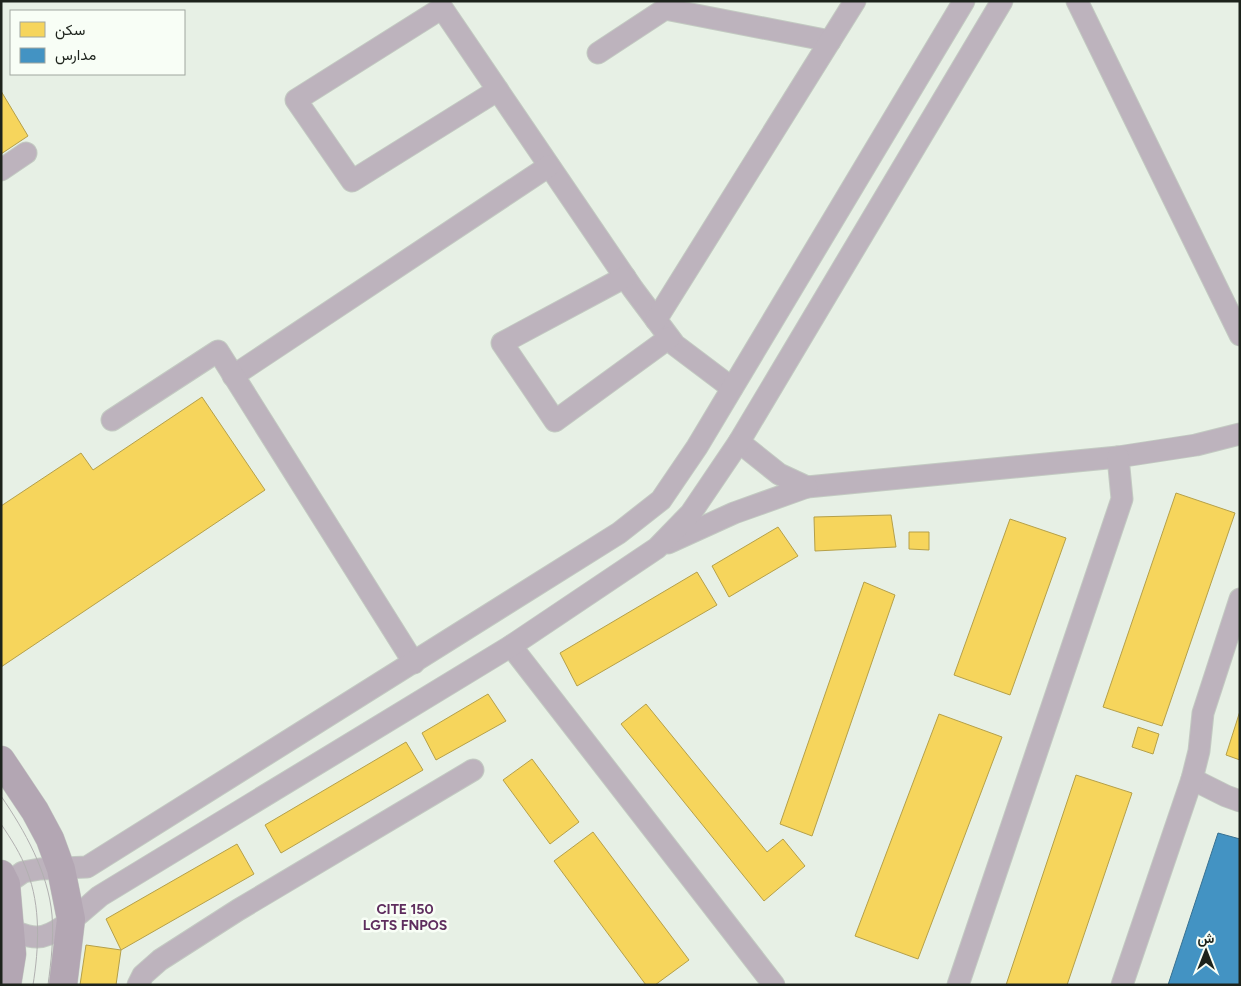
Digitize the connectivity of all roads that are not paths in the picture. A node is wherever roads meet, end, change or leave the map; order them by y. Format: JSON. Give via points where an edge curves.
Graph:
{"nodes":[{"id":1,"x":854,"y":1,"type":"edge"},
{"id":2,"x":964,"y":1,"type":"edge"},
{"id":3,"x":1002,"y":1,"type":"edge"},
{"id":4,"x":1077,"y":1,"type":"edge"},
{"id":5,"x":830,"y":41,"type":"junction"},
{"id":6,"x":598,"y":53,"type":"dead end"},
{"id":7,"x":498,"y":90,"type":"junction"},
{"id":8,"x":26,"y":153,"type":"dead end"},
{"id":9,"x":549,"y":166,"type":"junction"},
{"id":10,"x":1,"y":170,"type":"edge"},
{"id":11,"x":625,"y":277,"type":"junction"},
{"id":12,"x":656,"y":320,"type":"junction"},
{"id":13,"x":1240,"y":334,"type":"edge"},
{"id":14,"x":669,"y":338,"type":"junction"},
{"id":15,"x":233,"y":376,"type":"junction"},
{"id":16,"x":732,"y":388,"type":"junction"},
{"id":17,"x":112,"y":420,"type":"dead end"},
{"id":18,"x":1240,"y":434,"type":"edge"},
{"id":19,"x":739,"y":442,"type":"junction"},
{"id":20,"x":1118,"y":457,"type":"junction"},
{"id":21,"x":807,"y":487,"type":"junction"},
{"id":22,"x":656,"y":548,"type":"junction"},
{"id":23,"x":1240,"y":599,"type":"edge"},
{"id":24,"x":511,"y":646,"type":"junction"},
{"id":25,"x":414,"y":663,"type":"junction"},
{"id":26,"x":1,"y":760,"type":"edge"},
{"id":27,"x":473,"y":770,"type":"dead end"},
{"id":28,"x":1192,"y":779,"type":"junction"},
{"id":29,"x":1240,"y":801,"type":"edge"},
{"id":30,"x":62,"y":869,"type":"junction"},
{"id":31,"x":4,"y":879,"type":"edge"},
{"id":32,"x":71,"y":919,"type":"junction"},
{"id":33,"x":10,"y":930,"type":"junction"},
{"id":34,"x":7,"y":985,"type":"edge"},
{"id":35,"x":63,"y":985,"type":"edge"},
{"id":36,"x":138,"y":985,"type":"edge"},
{"id":37,"x":774,"y":985,"type":"edge"},
{"id":38,"x":958,"y":985,"type":"edge"},
{"id":39,"x":1122,"y":985,"type":"edge"}],
"edges":[{"from":1,"to":5,"type":"street"},
{"from":2,"to":16,"type":"street"},
{"from":3,"to":19,"type":"street"},
{"from":4,"to":13,"type":"street"},
{"from":5,"to":6,"type":"street","via":[[665,9]]},
{"from":5,"to":12,"type":"street"},
{"from":7,"to":7,"type":"street","via":[[442,8],[296,100],[352,181]]},
{"from":7,"to":9,"type":"street"},
{"from":8,"to":10,"type":"street"},
{"from":9,"to":11,"type":"street"},
{"from":9,"to":15,"type":"street"},
{"from":11,"to":12,"type":"street"},
{"from":11,"to":14,"type":"street","via":[[502,343],[555,421]]},
{"from":12,"to":14,"type":"street"},
{"from":14,"to":16,"type":"street"},
{"from":15,"to":17,"type":"street","via":[[218,351]]},
{"from":15,"to":25,"type":"street"},
{"from":16,"to":25,"type":"street","via":[[661,500],[619,534]]},
{"from":18,"to":20,"type":"street","via":[[1196,445]]},
{"from":19,"to":21,"type":"street","via":[[779,474]]},
{"from":19,"to":22,"type":"street","via":[[691,513]]},
{"from":20,"to":21,"type":"street"},
{"from":20,"to":38,"type":"street","via":[[1122,499]]},
{"from":21,"to":22,"type":"street","via":[[734,513]]},
{"from":22,"to":24,"type":"street"},
{"from":23,"to":28,"type":"street","via":[[1203,713]]},
{"from":24,"to":32,"type":"street","via":[[100,896]]},
{"from":24,"to":37,"type":"street"},
{"from":25,"to":30,"type":"street","via":[[87,867]]},
{"from":26,"to":30,"type":"street","via":[[36,811]]},
{"from":27,"to":36,"type":"street","via":[[160,960],[143,975]]},
{"from":28,"to":29,"type":"street"},
{"from":28,"to":39,"type":"street"},
{"from":30,"to":31,"type":"street","via":[[40,869]]},
{"from":30,"to":32,"type":"street"},
{"from":31,"to":33,"type":"street"},
{"from":32,"to":33,"type":"street","via":[[52,934],[38,937]]},
{"from":32,"to":35,"type":"street"},
{"from":33,"to":34,"type":"street","via":[[12,954]]}]}
